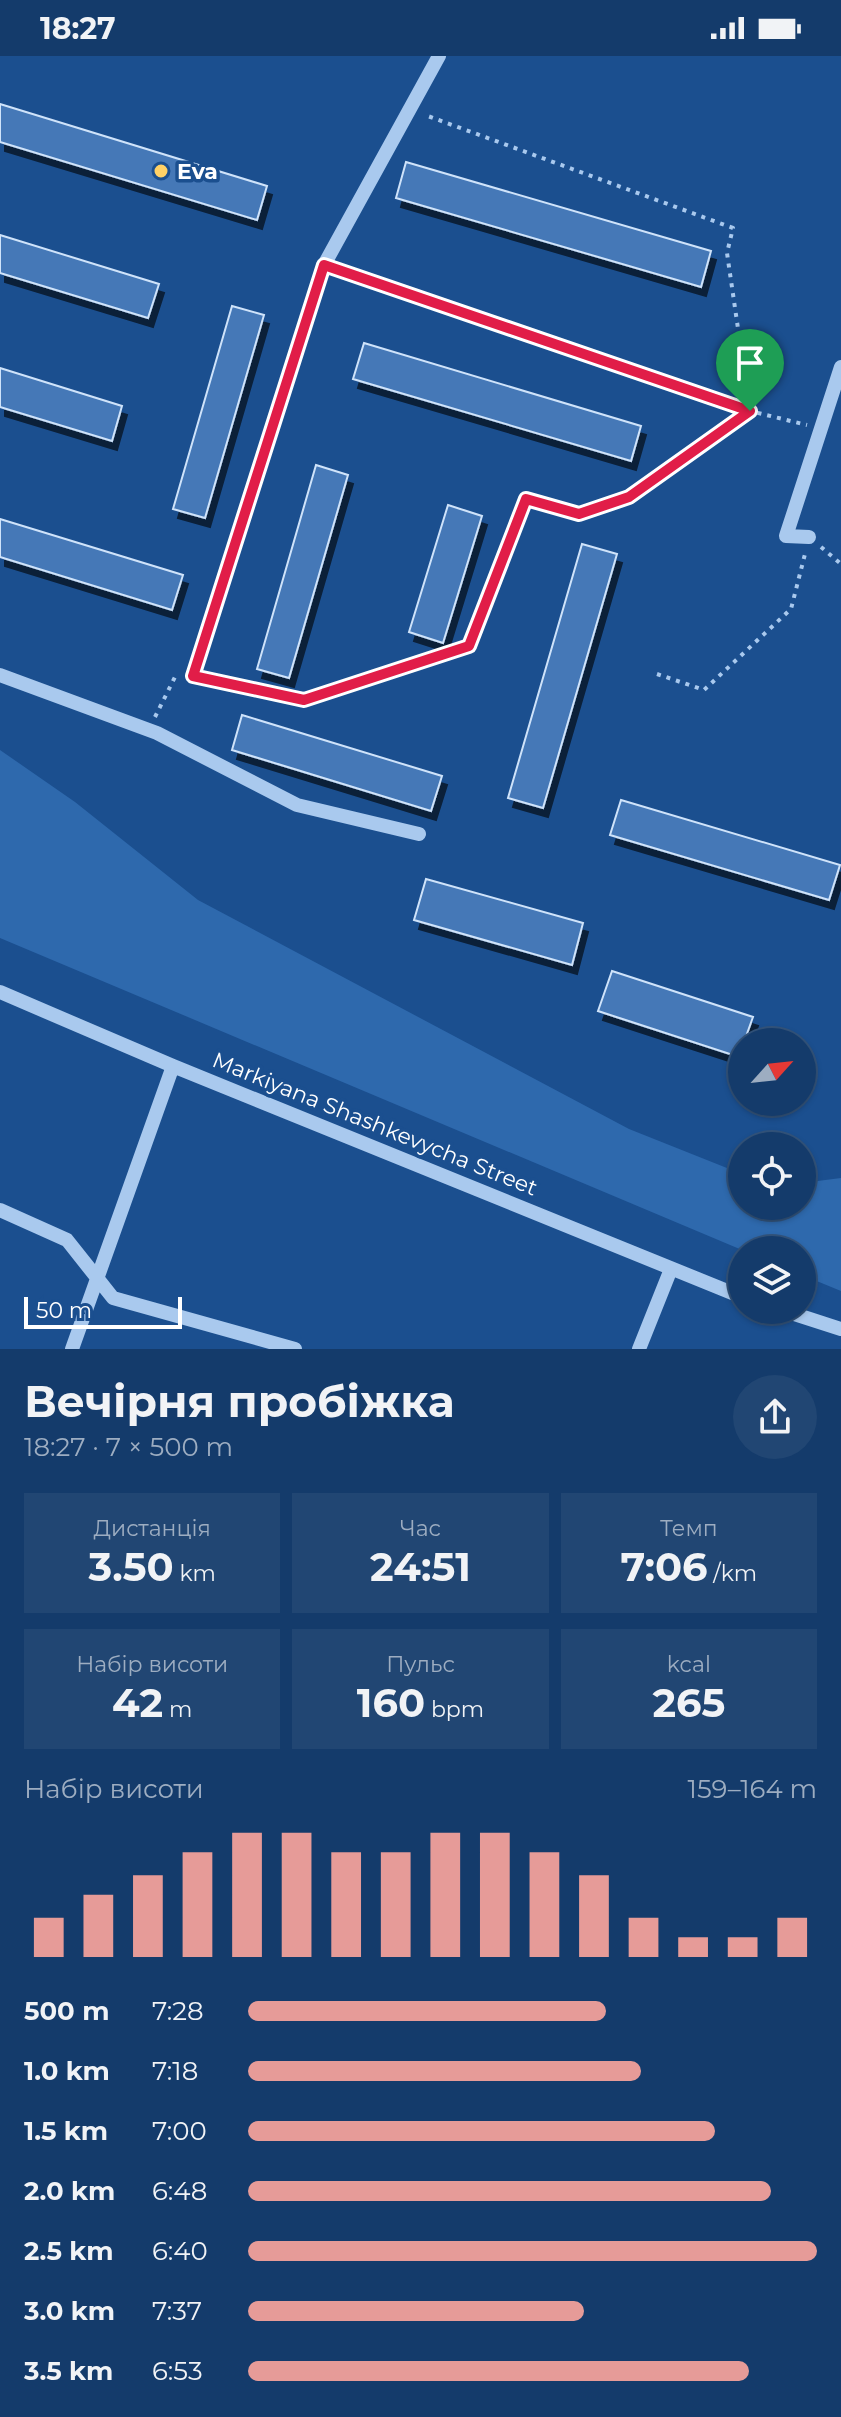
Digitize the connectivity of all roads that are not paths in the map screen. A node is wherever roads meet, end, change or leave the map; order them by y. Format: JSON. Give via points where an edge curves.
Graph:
{"nodes":[{"id":1,"x":439,"y":56,"type":"edge"},
{"id":2,"x":841,"y":367,"type":"edge"},
{"id":3,"x":809,"y":537,"type":"road end"},
{"id":4,"x":0,"y":675,"type":"edge"},
{"id":5,"x":193,"y":676,"type":"road end"},
{"id":6,"x":419,"y":834,"type":"dead end"},
{"id":7,"x":0,"y":992,"type":"edge"},
{"id":8,"x":173,"y":1066,"type":"junction"},
{"id":9,"x":0,"y":1210,"type":"edge"},
{"id":10,"x":671,"y":1269,"type":"junction"},
{"id":11,"x":97,"y":1278,"type":"junction"},
{"id":12,"x":728,"y":1292,"type":"edge"},
{"id":13,"x":816,"y":1321,"type":"edge"},
{"id":14,"x":841,"y":1329,"type":"edge"},
{"id":15,"x":72,"y":1349,"type":"edge"},
{"id":16,"x":295,"y":1349,"type":"edge"},
{"id":17,"x":639,"y":1349,"type":"edge"}],
"edges":[{"from":1,"to":5,"type":"street","via":[[324,265]]},
{"from":2,"to":3,"type":"street","via":[[786,536]]},
{"from":4,"to":6,"type":"street","via":[[149,730],[297,805]]},
{"from":7,"to":8,"type":"street","name":"Markiyana Shashkevycha Street"},
{"from":8,"to":10,"type":"street","name":"Markiyana Shashkevycha Street"},
{"from":8,"to":11,"type":"street"},
{"from":9,"to":11,"type":"street","via":[[67,1240]]},
{"from":10,"to":12,"type":"street","name":"Markiyana Shashkevycha Street"},
{"from":10,"to":17,"type":"street"},
{"from":11,"to":15,"type":"street"},
{"from":11,"to":16,"type":"street","via":[[113,1298]]},
{"from":13,"to":14,"type":"street"}]}
